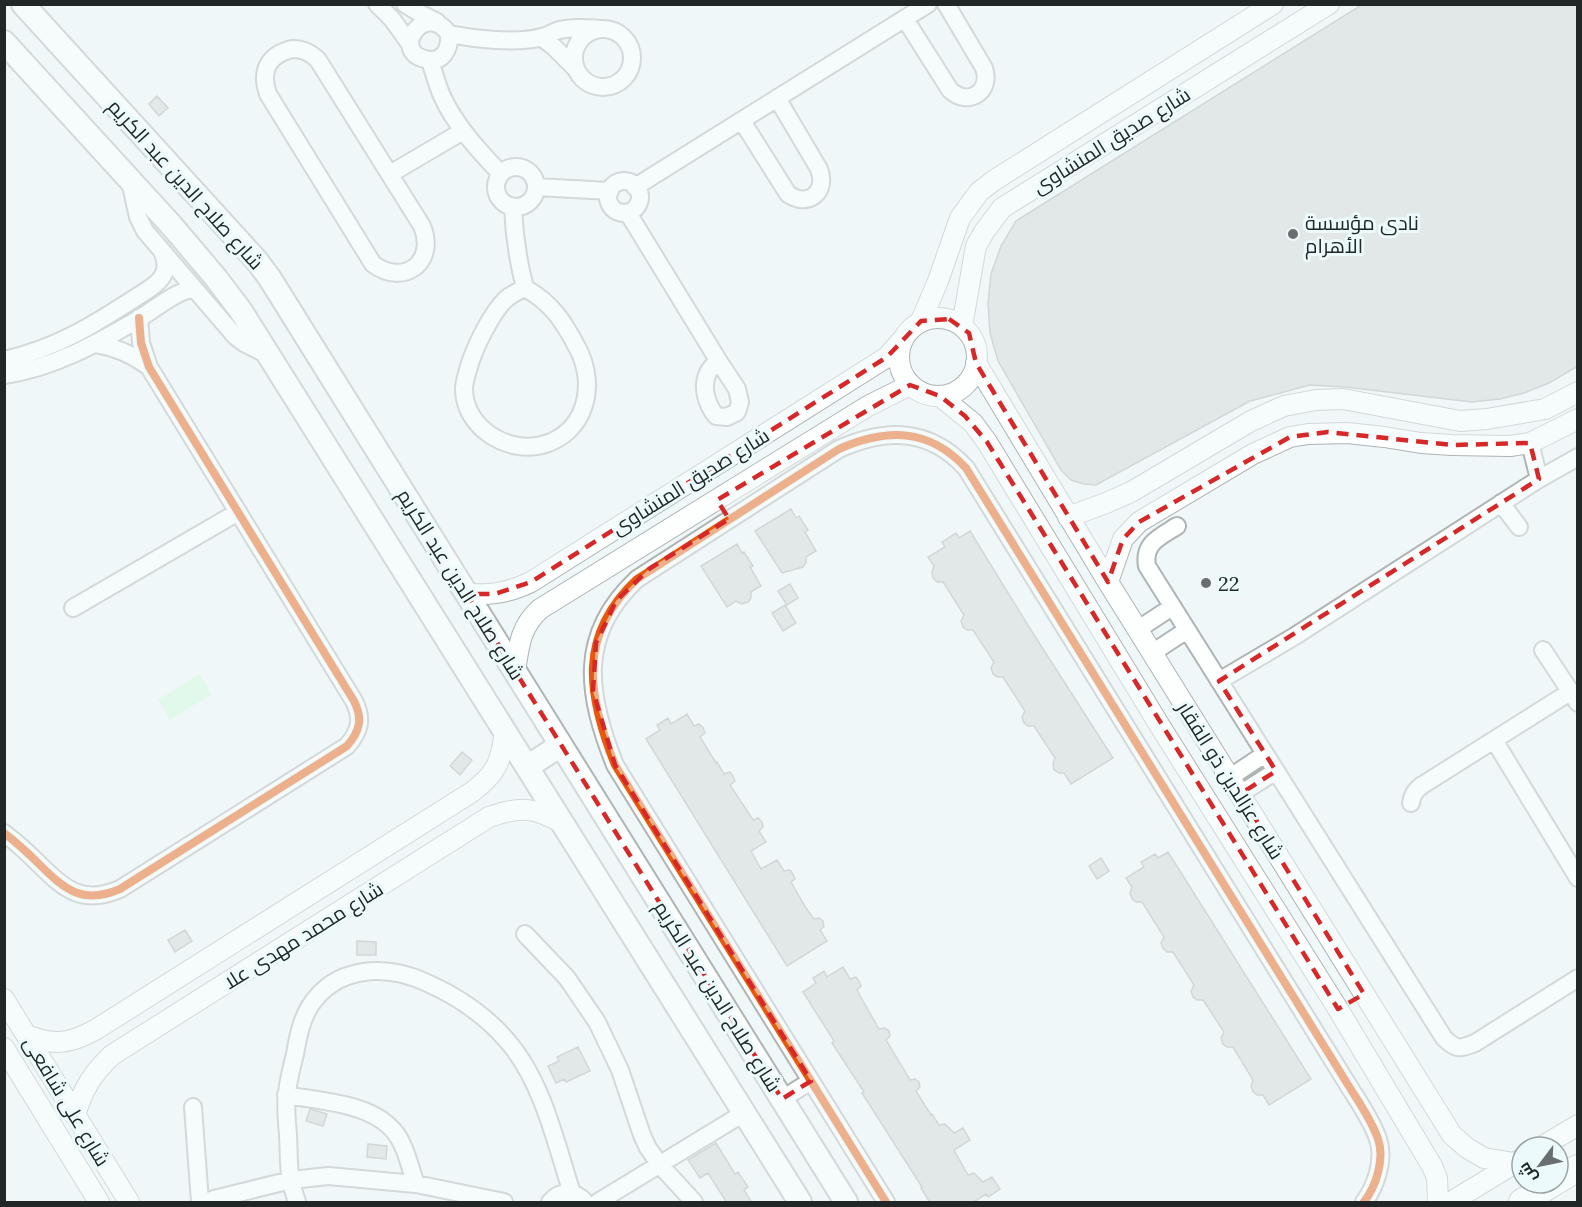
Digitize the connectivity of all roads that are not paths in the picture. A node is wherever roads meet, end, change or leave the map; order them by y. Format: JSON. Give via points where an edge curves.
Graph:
{"nodes":[{"id":1,"x":23,"y":4,"type":"edge"},
{"id":2,"x":377,"y":4,"type":"edge"},
{"id":3,"x":405,"y":4,"type":"edge"},
{"id":4,"x":928,"y":4,"type":"edge"},
{"id":5,"x":946,"y":4,"type":"edge"},
{"id":6,"x":1273,"y":4,"type":"edge"},
{"id":7,"x":1329,"y":4,"type":"edge"},
{"id":8,"x":905,"y":19,"type":"junction"},
{"id":9,"x":443,"y":28,"type":"junction"},
{"id":10,"x":601,"y":29,"type":"junction"},
{"id":11,"x":541,"y":38,"type":"junction"},
{"id":12,"x":4,"y":42,"type":"edge"},
{"id":13,"x":410,"y":44,"type":"junction"},
{"id":14,"x":430,"y":61,"type":"junction"},
{"id":15,"x":576,"y":69,"type":"junction"},
{"id":16,"x":777,"y":98,"type":"junction"},
{"id":17,"x":742,"y":121,"type":"junction"},
{"id":18,"x":463,"y":131,"type":"junction"},
{"id":19,"x":390,"y":174,"type":"junction"},
{"id":20,"x":501,"y":174,"type":"junction"},
{"id":21,"x":130,"y":180,"type":"junction"},
{"id":22,"x":536,"y":187,"type":"junction"},
{"id":23,"x":635,"y":187,"type":"junction"},
{"id":24,"x":609,"y":191,"type":"junction"},
{"id":25,"x":513,"y":207,"type":"junction"},
{"id":26,"x":628,"y":213,"type":"junction"},
{"id":27,"x":162,"y":251,"type":"junction"},
{"id":28,"x":194,"y":288,"type":"junction"},
{"id":29,"x":525,"y":288,"type":"junction"},
{"id":30,"x":149,"y":289,"type":"junction"},
{"id":31,"x":160,"y":305,"type":"junction"},
{"id":32,"x":139,"y":318,"type":"junction"},
{"id":33,"x":102,"y":319,"type":"junction"},
{"id":34,"x":921,"y":321,"type":"junction"},
{"id":35,"x":962,"y":326,"type":"junction"},
{"id":36,"x":112,"y":334,"type":"junction"},
{"id":37,"x":902,"y":340,"type":"junction"},
{"id":38,"x":95,"y":344,"type":"junction"},
{"id":39,"x":270,"y":356,"type":"junction"},
{"id":40,"x":4,"y":360,"type":"edge"},
{"id":41,"x":718,"y":360,"type":"dead end"},
{"id":42,"x":976,"y":363,"type":"junction"},
{"id":43,"x":149,"y":367,"type":"junction"},
{"id":44,"x":4,"y":375,"type":"edge"},
{"id":45,"x":910,"y":385,"type":"junction"},
{"id":46,"x":1578,"y":393,"type":"edge"},
{"id":47,"x":940,"y":396,"type":"junction"},
{"id":48,"x":1578,"y":419,"type":"edge"},
{"id":49,"x":1530,"y":443,"type":"junction"},
{"id":50,"x":1029,"y":450,"type":"junction"},
{"id":51,"x":1578,"y":457,"type":"edge"},
{"id":52,"x":1002,"y":467,"type":"junction"},
{"id":53,"x":1539,"y":479,"type":"junction"},
{"id":54,"x":717,"y":500,"type":"junction"},
{"id":55,"x":1501,"y":503,"type":"junction"},
{"id":56,"x":238,"y":512,"type":"junction"},
{"id":57,"x":1068,"y":517,"type":"junction"},
{"id":58,"x":729,"y":519,"type":"junction"},
{"id":59,"x":1177,"y":526,"type":"dead end"},
{"id":60,"x":1519,"y":527,"type":"dead end"},
{"id":61,"x":1108,"y":582,"type":"junction"},
{"id":62,"x":512,"y":590,"type":"junction"},
{"id":63,"x":467,"y":594,"type":"junction"},
{"id":64,"x":1172,"y":607,"type":"junction"},
{"id":65,"x":73,"y":608,"type":"dead end"},
{"id":66,"x":534,"y":615,"type":"junction"},
{"id":67,"x":1137,"y":630,"type":"junction"},
{"id":68,"x":1187,"y":630,"type":"junction"},
{"id":69,"x":1543,"y":650,"type":"dead end"},
{"id":70,"x":1152,"y":653,"type":"junction"},
{"id":71,"x":515,"y":671,"type":"junction"},
{"id":72,"x":1219,"y":681,"type":"junction"},
{"id":73,"x":1574,"y":698,"type":"edge"},
{"id":74,"x":1187,"y":710,"type":"junction"},
{"id":75,"x":1160,"y":726,"type":"junction"},
{"id":76,"x":505,"y":731,"type":"junction"},
{"id":77,"x":1494,"y":740,"type":"junction"},
{"id":78,"x":561,"y":746,"type":"junction"},
{"id":79,"x":1265,"y":754,"type":"junction"},
{"id":80,"x":527,"y":767,"type":"junction"},
{"id":81,"x":1276,"y":771,"type":"junction"},
{"id":82,"x":1235,"y":786,"type":"junction"},
{"id":83,"x":1411,"y":803,"type":"dead end"},
{"id":84,"x":562,"y":823,"type":"junction"},
{"id":85,"x":4,"y":833,"type":"edge"},
{"id":86,"x":1578,"y":878,"type":"edge"},
{"id":87,"x":525,"y":934,"type":"dead end"},
{"id":88,"x":1333,"y":944,"type":"junction"},
{"id":89,"x":1306,"y":959,"type":"junction"},
{"id":90,"x":1578,"y":978,"type":"edge"},
{"id":91,"x":1364,"y":994,"type":"junction"},
{"id":92,"x":4,"y":999,"type":"edge"},
{"id":93,"x":1338,"y":1010,"type":"junction"},
{"id":94,"x":27,"y":1035,"type":"junction"},
{"id":95,"x":4,"y":1048,"type":"edge"},
{"id":96,"x":811,"y":1081,"type":"junction"},
{"id":97,"x":286,"y":1095,"type":"junction"},
{"id":98,"x":782,"y":1099,"type":"junction"},
{"id":99,"x":193,"y":1107,"type":"dead end"},
{"id":100,"x":744,"y":1113,"type":"junction"},
{"id":101,"x":75,"y":1115,"type":"junction"},
{"id":102,"x":1578,"y":1125,"type":"edge"},
{"id":103,"x":1561,"y":1135,"type":"edge"},
{"id":104,"x":100,"y":1155,"type":"junction"},
{"id":105,"x":1510,"y":1160,"type":"edge"},
{"id":106,"x":660,"y":1165,"type":"junction"},
{"id":107,"x":1510,"y":1166,"type":"edge"},
{"id":108,"x":79,"y":1168,"type":"junction"},
{"id":109,"x":291,"y":1180,"type":"junction"},
{"id":110,"x":416,"y":1184,"type":"junction"},
{"id":111,"x":578,"y":1198,"type":"edge"},
{"id":112,"x":99,"y":1203,"type":"edge"},
{"id":113,"x":129,"y":1203,"type":"edge"},
{"id":114,"x":200,"y":1203,"type":"edge"},
{"id":115,"x":206,"y":1203,"type":"edge"},
{"id":116,"x":297,"y":1203,"type":"edge"},
{"id":117,"x":504,"y":1203,"type":"edge"},
{"id":118,"x":550,"y":1203,"type":"edge"},
{"id":119,"x":598,"y":1203,"type":"edge"},
{"id":120,"x":694,"y":1203,"type":"edge"},
{"id":121,"x":800,"y":1203,"type":"edge"},
{"id":122,"x":846,"y":1203,"type":"edge"},
{"id":123,"x":886,"y":1203,"type":"edge"},
{"id":124,"x":1364,"y":1203,"type":"edge"},
{"id":125,"x":1438,"y":1203,"type":"edge"},
{"id":126,"x":1451,"y":1203,"type":"edge"}],
"edges":[{"from":1,"to":63,"type":"main road","name":"شارع صلاح الدين عبد الكريم","via":[[257,261]]},
{"from":2,"to":13,"type":"street"},
{"from":3,"to":9,"type":"street"},
{"from":4,"to":8,"type":"street"},
{"from":5,"to":8,"type":"street","via":[[986,74],[985,86],[971,97],[960,97],[950,90]]},
{"from":6,"to":34,"type":"street","name":"شارع صديق المنشاوى","via":[[979,192],[960,218]]},
{"from":7,"to":35,"type":"street","name":"شارع صديق المنشاوى","via":[[1002,208],[976,246]]},
{"from":8,"to":16,"type":"street"},
{"from":9,"to":11,"type":"street","via":[[469,38]]},
{"from":9,"to":13,"type":"street","via":[[429,21],[421,22],[414,28]]},
{"from":9,"to":14,"type":"street","via":[[450,43],[446,52]]},
{"from":10,"to":11,"type":"street","via":[[581,27]]},
{"from":10,"to":15,"type":"street","via":[[588,33],[579,43],[574,55]]},
{"from":10,"to":15,"type":"street","via":[[620,34],[629,45],[633,58],[630,71],[615,85],[595,87]]},
{"from":11,"to":15,"type":"street"},
{"from":12,"to":21,"type":"main road","name":"شارع صلاح الدين عبد الكريم"},
{"from":13,"to":14,"type":"street","via":[[421,59]]},
{"from":14,"to":18,"type":"street","via":[[442,97]]},
{"from":16,"to":17,"type":"street"},
{"from":16,"to":17,"type":"street","via":[[822,176],[814,195],[801,199],[788,194]]},
{"from":17,"to":23,"type":"street"},
{"from":18,"to":19,"type":"street"},
{"from":18,"to":20,"type":"street"},
{"from":19,"to":19,"type":"street","via":[[318,60],[302,49],[282,51],[274,57],[265,75],[268,94],[373,264],[390,273],[401,273],[419,264],[427,245],[426,235]]},
{"from":20,"to":22,"type":"street","via":[[520,167],[535,180]]},
{"from":20,"to":25,"type":"street","via":[[497,194]]},
{"from":21,"to":27,"type":"street","via":[[141,224]]},
{"from":21,"to":39,"type":"main road","name":"شارع صلاح الدين عبد الكريم","via":[[216,278]]},
{"from":22,"to":24,"type":"street"},
{"from":22,"to":25,"type":"street","via":[[532,200]]},
{"from":23,"to":24,"type":"street","via":[[621,182]]},
{"from":23,"to":26,"type":"street","via":[[639,202]]},
{"from":24,"to":26,"type":"street","via":[[611,206]]},
{"from":25,"to":29,"type":"street"},
{"from":26,"to":41,"type":"street"},
{"from":27,"to":28,"type":"street"},
{"from":27,"to":30,"type":"street","via":[[166,269],[163,278]]},
{"from":28,"to":31,"type":"street"},
{"from":28,"to":39,"type":"street","via":[[239,340]]},
{"from":29,"to":29,"type":"street","via":[[503,302],[481,336],[464,388],[466,406],[475,422],[488,434],[523,447],[559,438],[584,409],[588,391],[586,373],[573,339],[552,308]]},
{"from":30,"to":31,"type":"street"},
{"from":30,"to":33,"type":"street"},
{"from":31,"to":32,"type":"street"},
{"from":32,"to":36,"type":"street"},
{"from":32,"to":43,"type":"street","via":[[141,343]]},
{"from":33,"to":36,"type":"street"},
{"from":33,"to":40,"type":"street","via":[[47,348]]},
{"from":34,"to":35,"type":"street","via":[[935,317]]},
{"from":34,"to":37,"type":"street"},
{"from":35,"to":42,"type":"street","via":[[974,343]]},
{"from":36,"to":38,"type":"street"},
{"from":37,"to":45,"type":"street","via":[[898,356]]},
{"from":37,"to":62,"type":"street","name":"شارع صديق المنشاوى","via":[[887,357],[531,582]]},
{"from":38,"to":43,"type":"street","via":[[124,351]]},
{"from":38,"to":44,"type":"street","via":[[53,362]]},
{"from":39,"to":76,"type":"main road","name":"شارع صلاح الدين عبد الكريم"},
{"from":42,"to":47,"type":"street","via":[[964,386]]},
{"from":42,"to":50,"type":"street","name":"شارع عزالدين ذو الفقار"},
{"from":43,"to":56,"type":"street"},
{"from":45,"to":47,"type":"street"},
{"from":45,"to":54,"type":"street","name":"شارع صديق المنشاوى","via":[[868,406]]},
{"from":46,"to":57,"type":"street","via":[[1545,409],[1460,421],[1343,399],[1284,406],[1251,421],[1131,492]]},
{"from":47,"to":52,"type":"street","name":"شارع عزالدين ذو الفقار","via":[[973,423]]},
{"from":48,"to":49,"type":"street"},
{"from":49,"to":53,"type":"street"},
{"from":49,"to":61,"type":"street","via":[[1452,445],[1328,432],[1290,437],[1253,454],[1139,522],[1123,539]]},
{"from":50,"to":52,"type":"street"},
{"from":50,"to":57,"type":"street","name":"شارع عزالدين ذو الفقار"},
{"from":51,"to":53,"type":"street"},
{"from":52,"to":75,"type":"street","name":"شارع عزالدين ذو الفقار"},
{"from":53,"to":55,"type":"street"},
{"from":54,"to":58,"type":"street"},
{"from":54,"to":66,"type":"street","name":"شارع صديق المنشاوى"},
{"from":55,"to":60,"type":"street"},
{"from":55,"to":72,"type":"street"},
{"from":56,"to":65,"type":"street"},
{"from":56,"to":85,"type":"street","via":[[354,701],[360,720],[354,739],[109,894],[86,896],[63,887]]},
{"from":57,"to":61,"type":"street","name":"شارع عزالدين ذو الفقار"},
{"from":58,"to":96,"type":"street","via":[[649,569],[616,601],[596,643],[593,691],[615,765]]},
{"from":58,"to":124,"type":"street","via":[[839,449],[868,438],[895,434],[920,438],[945,449],[966,468],[1368,1117],[1379,1141],[1379,1153],[1376,1176]]},
{"from":59,"to":64,"type":"street","via":[[1153,542],[1145,558]]},
{"from":61,"to":67,"type":"street","name":"شارع عزالدين ذو الفقار"},
{"from":62,"to":63,"type":"street","name":"شارع صديق المنشاوى"},
{"from":62,"to":66,"type":"street"},
{"from":63,"to":71,"type":"main road","name":"شارع صلاح الدين عبد الكريم"},
{"from":64,"to":67,"type":"street"},
{"from":64,"to":68,"type":"street"},
{"from":66,"to":71,"type":"street","name":"شارع صديق المنشاوى","via":[[522,634]]},
{"from":67,"to":70,"type":"street","name":"شارع عزالدين ذو الفقار"},
{"from":68,"to":70,"type":"street"},
{"from":68,"to":72,"type":"street"},
{"from":69,"to":73,"type":"street"},
{"from":70,"to":74,"type":"street","name":"شارع عزالدين ذو الفقار"},
{"from":71,"to":78,"type":"main road","name":"شارع صلاح الدين عبد الكريم"},
{"from":72,"to":79,"type":"street"},
{"from":73,"to":77,"type":"street"},
{"from":74,"to":75,"type":"street"},
{"from":74,"to":82,"type":"street","name":"شارع عزالدين ذو الفقار"},
{"from":75,"to":89,"type":"street","name":"شارع عزالدين ذو الفقار"},
{"from":76,"to":80,"type":"main road","name":"شارع صلاح الدين عبد الكريم"},
{"from":76,"to":94,"type":"street","name":"شارع محمد مهدى علا","via":[[497,767],[472,792],[79,1039],[43,1041]]},
{"from":77,"to":83,"type":"street","via":[[1416,790]]},
{"from":77,"to":86,"type":"street"},
{"from":78,"to":80,"type":"main road"},
{"from":78,"to":98,"type":"main road","name":"شارع صلاح الدين عبد الكريم"},
{"from":79,"to":81,"type":"street"},
{"from":79,"to":82,"type":"street"},
{"from":80,"to":84,"type":"main road","name":"شارع صلاح الدين عبد الكريم"},
{"from":81,"to":82,"type":"street"},
{"from":81,"to":90,"type":"street","via":[[1451,1045],[1458,1048],[1475,1042]]},
{"from":82,"to":88,"type":"street","name":"شارع عزالدين ذو الفقار"},
{"from":84,"to":100,"type":"main road","name":"شارع صلاح الدين عبد الكريم"},
{"from":84,"to":101,"type":"street","name":"شارع محمد مهدى علا","via":[[527,810],[489,817],[111,1055],[88,1082]]},
{"from":87,"to":106,"type":"street","via":[[567,978],[597,1022],[620,1070],[642,1135]]},
{"from":88,"to":89,"type":"street"},
{"from":88,"to":91,"type":"street","name":"شارع عزالدين ذو الفقار"},
{"from":89,"to":93,"type":"street","name":"شارع عزالدين ذو الفقار"},
{"from":91,"to":93,"type":"street"},
{"from":91,"to":105,"type":"street","name":"شارع عزالدين ذو الفقار","via":[[1452,1135],[1484,1158]]},
{"from":92,"to":94,"type":"street","name":"شارع على شافعى"},
{"from":93,"to":125,"type":"street","name":"شارع عزالدين ذو الفقار","via":[[1432,1166],[1437,1178]]},
{"from":94,"to":101,"type":"street","name":"شارع على شافعى"},
{"from":95,"to":108,"type":"street","name":"شارع على شافعى"},
{"from":96,"to":98,"type":"street"},
{"from":96,"to":123,"type":"street"},
{"from":97,"to":109,"type":"street"},
{"from":97,"to":110,"type":"street","via":[[358,1108],[381,1118],[402,1143]]},
{"from":97,"to":111,"type":"street","via":[[301,1026],[326,989],[345,977],[367,971],[390,971],[417,978],[468,1005],[510,1044],[539,1093]]},
{"from":98,"to":122,"type":"main road","name":"شارع صلاح الدين عبد الكريم"},
{"from":99,"to":114,"type":"street"},
{"from":100,"to":106,"type":"street"},
{"from":100,"to":121,"type":"main road","name":"شارع صلاح الدين عبد الكريم"},
{"from":101,"to":104,"type":"street","name":"شارع على شافعى"},
{"from":102,"to":103,"type":"street"},
{"from":104,"to":108,"type":"street"},
{"from":104,"to":113,"type":"street","name":"شارع على شافعى"},
{"from":106,"to":119,"type":"street"},
{"from":106,"to":120,"type":"street"},
{"from":107,"to":126,"type":"street"},
{"from":108,"to":112,"type":"street","name":"شارع على شافعى"},
{"from":109,"to":110,"type":"street","via":[[328,1176]]},
{"from":109,"to":115,"type":"street"},
{"from":109,"to":116,"type":"street"},
{"from":110,"to":117,"type":"street"},
{"from":111,"to":118,"type":"street","via":[[565,1193]]}]}
